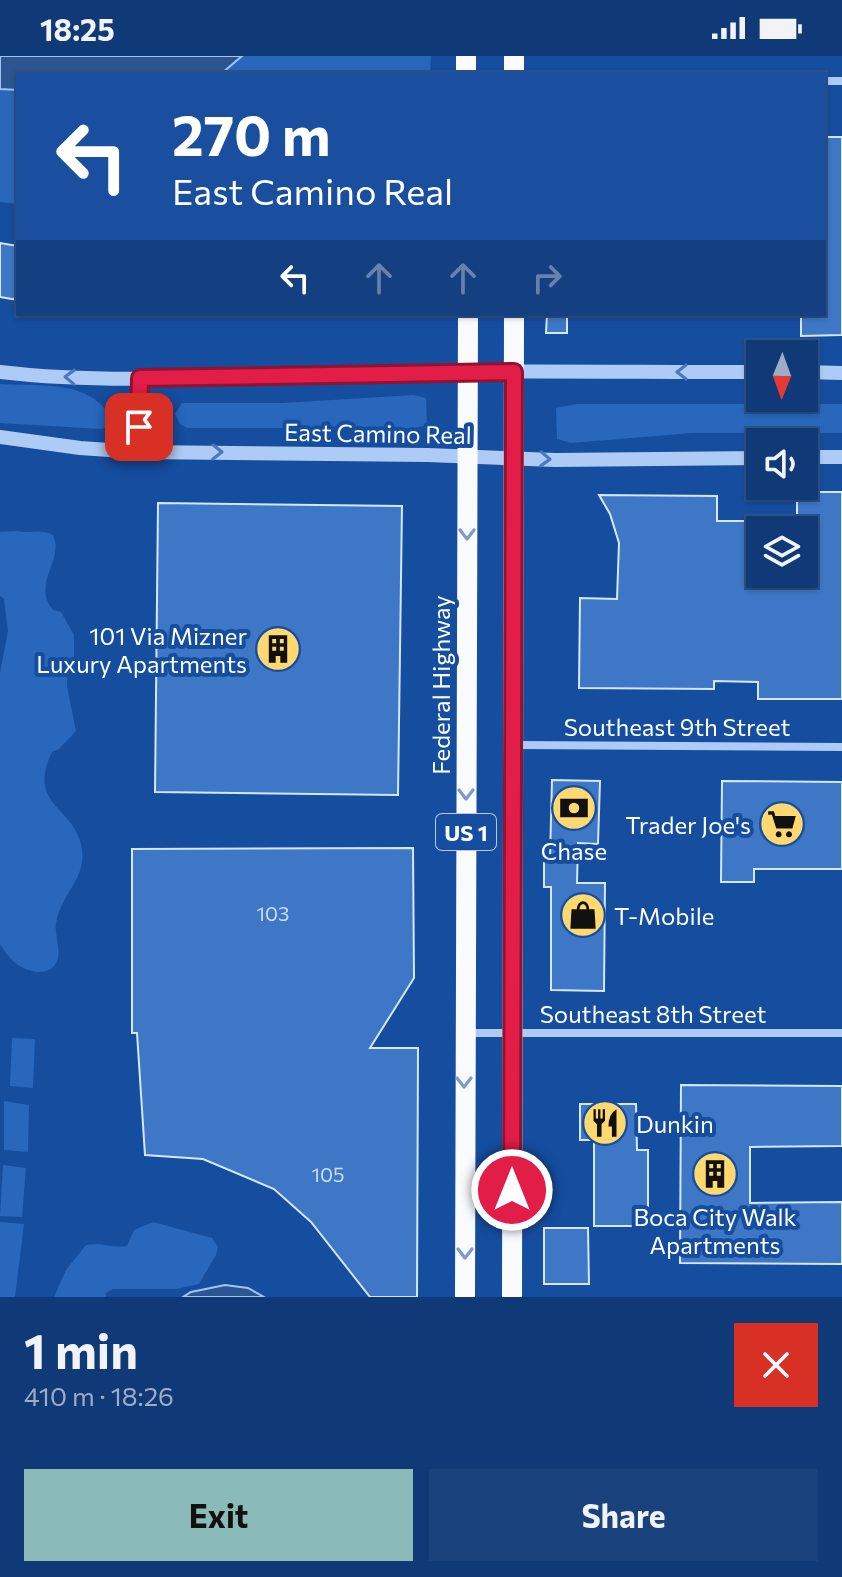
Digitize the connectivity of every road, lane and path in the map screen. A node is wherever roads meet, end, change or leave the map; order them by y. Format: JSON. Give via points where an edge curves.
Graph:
{"nodes":[{"id":1,"x":468,"y":316,"type":"edge"},
{"id":2,"x":514,"y":316,"type":"edge"},
{"id":3,"x":467,"y":371,"type":"junction"},
{"id":4,"x":0,"y":372,"type":"edge"},
{"id":5,"x":514,"y":372,"type":"junction"},
{"id":6,"x":746,"y":372,"type":"edge"},
{"id":7,"x":818,"y":372,"type":"edge"},
{"id":8,"x":842,"y":373,"type":"edge"},
{"id":9,"x":140,"y":378,"type":"junction"},
{"id":10,"x":0,"y":437,"type":"edge"},
{"id":11,"x":139,"y":452,"type":"junction"},
{"id":12,"x":467,"y":456,"type":"junction"},
{"id":13,"x":818,"y":457,"type":"edge"},
{"id":14,"x":842,"y":457,"type":"edge"},
{"id":15,"x":514,"y":458,"type":"junction"},
{"id":16,"x":746,"y":458,"type":"edge"},
{"id":17,"x":513,"y":745,"type":"junction"},
{"id":18,"x":842,"y":747,"type":"edge"},
{"id":19,"x":464,"y":1033,"type":"junction"},
{"id":20,"x":512,"y":1033,"type":"junction"},
{"id":21,"x":842,"y":1033,"type":"edge"},
{"id":22,"x":465,"y":1297,"type":"edge"},
{"id":23,"x":512,"y":1297,"type":"edge"}],
"edges":[{"from":1,"to":3,"type":"main road","name":"Federal Highway","number":"US 1"},
{"from":2,"to":5,"type":"main road","number":"US 1"},
{"from":3,"to":5,"type":"street"},
{"from":3,"to":9,"type":"street"},
{"from":3,"to":12,"type":"main road","name":"Federal Highway","number":"US 1"},
{"from":9,"to":4,"type":"street","one_way":true},
{"from":6,"to":5,"type":"street","one_way":true},
{"from":5,"to":15,"type":"main road","number":"US 1"},
{"from":7,"to":8,"type":"street"},
{"from":9,"to":11,"type":"street"},
{"from":10,"to":11,"type":"street","name":"East Camino Real"},
{"from":11,"to":12,"type":"street","name":"East Camino Real","one_way":true},
{"from":12,"to":15,"type":"street","name":"East Camino Real"},
{"from":12,"to":19,"type":"main road","name":"Federal Highway","number":"US 1","one_way":true},
{"from":13,"to":14,"type":"street"},
{"from":15,"to":16,"type":"street","name":"East Camino Real","one_way":true},
{"from":15,"to":17,"type":"main road","number":"US 1"},
{"from":17,"to":18,"type":"street","name":"Southeast 9th Street"},
{"from":17,"to":20,"type":"main road","number":"US 1"},
{"from":19,"to":20,"type":"street","name":"Southeast 8th Street"},
{"from":19,"to":22,"type":"main road","name":"Federal Highway","number":"US 1","one_way":true},
{"from":20,"to":21,"type":"street","name":"Southeast 8th Street"},
{"from":20,"to":23,"type":"main road","number":"US 1"}]}
